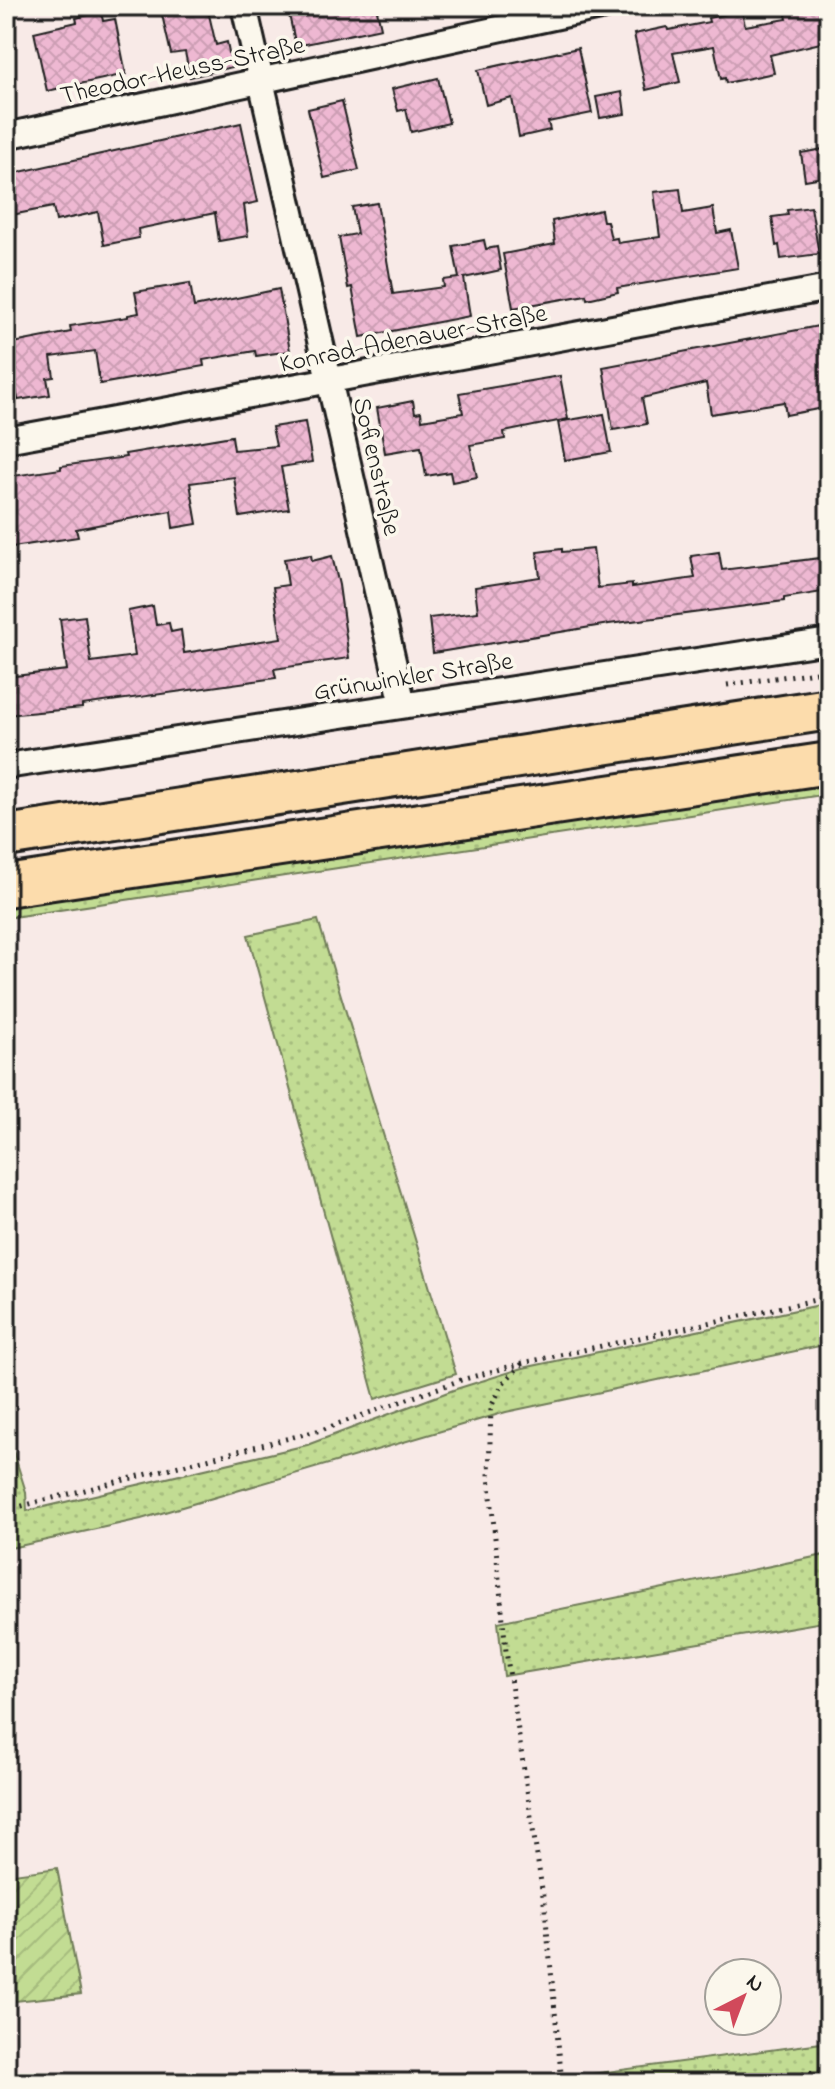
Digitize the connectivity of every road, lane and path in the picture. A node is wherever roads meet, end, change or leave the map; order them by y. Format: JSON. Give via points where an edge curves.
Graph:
{"nodes":[{"id":1,"x":244,"y":6,"type":"edge"},
{"id":2,"x":604,"y":6,"type":"edge"},
{"id":3,"x":261,"y":79,"type":"junction"},
{"id":4,"x":6,"y":136,"type":"edge"},
{"id":5,"x":829,"y":288,"type":"edge"},
{"id":6,"x":330,"y":382,"type":"junction"},
{"id":7,"x":6,"y":440,"type":"edge"},
{"id":8,"x":829,"y":641,"type":"edge"},
{"id":9,"x":403,"y":705,"type":"junction"},
{"id":10,"x":829,"y":709,"type":"edge"},
{"id":11,"x":829,"y":763,"type":"edge"},
{"id":12,"x":6,"y":766,"type":"edge"},
{"id":13,"x":6,"y":836,"type":"edge"},
{"id":14,"x":6,"y":886,"type":"edge"},
{"id":15,"x":829,"y":1297,"type":"edge"},
{"id":16,"x":523,"y":1363,"type":"junction"},
{"id":17,"x":6,"y":1510,"type":"edge"},
{"id":18,"x":829,"y":2071,"type":"edge"},
{"id":19,"x":562,"y":2083,"type":"edge"},
{"id":20,"x":739,"y":2083,"type":"edge"}],
"edges":[{"from":1,"to":3,"type":"street","name":"Sofienstraße"},
{"from":2,"to":3,"type":"street","name":"Theodor-Heuss-Straße"},
{"from":3,"to":4,"type":"street","name":"Theodor-Heuss-Straße"},
{"from":3,"to":6,"type":"street","name":"Sofienstraße"},
{"from":5,"to":6,"type":"street","name":"Konrad-Adenauer-Straße"},
{"from":6,"to":7,"type":"street","name":"Konrad-Adenauer-Straße"},
{"from":6,"to":9,"type":"street","name":"Sofienstraße"},
{"from":8,"to":9,"type":"street","name":"Grünwinkler Straße"},
{"from":9,"to":12,"type":"street","name":"Grünwinkler Straße"},
{"from":10,"to":13,"type":"main road"},
{"from":11,"to":14,"type":"main road"},
{"from":15,"to":16,"type":"path"},
{"from":16,"to":17,"type":"path","via":[[321,1430]]},
{"from":16,"to":19,"type":"path","via":[[503,1383],[491,1407],[489,1476],[506,1651],[545,1909]]},
{"from":18,"to":20,"type":"path"}]}
